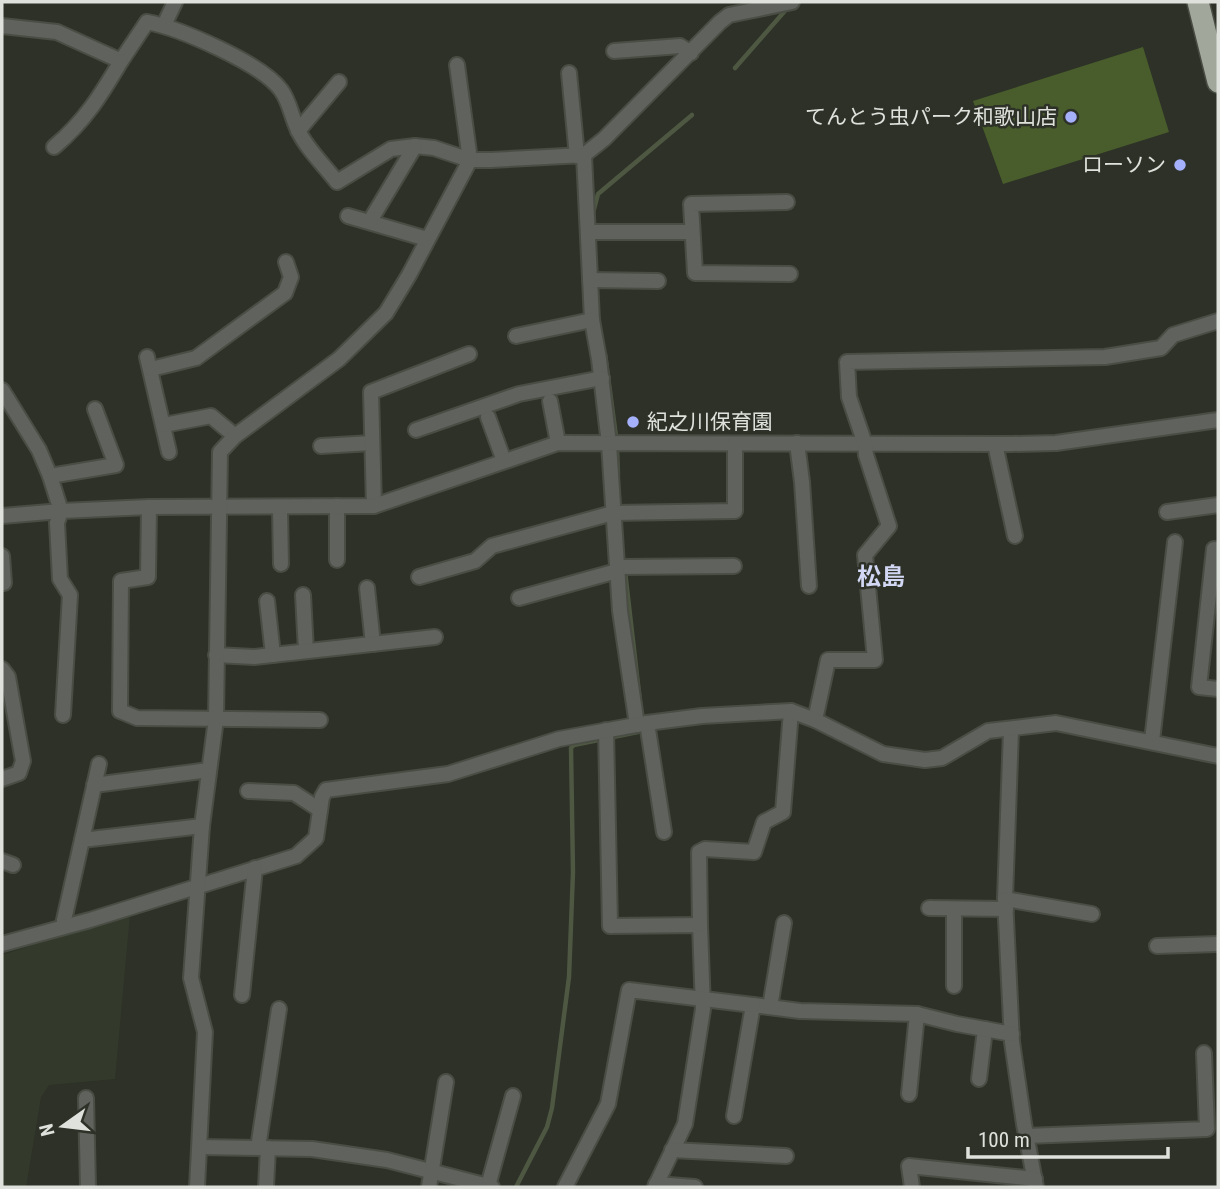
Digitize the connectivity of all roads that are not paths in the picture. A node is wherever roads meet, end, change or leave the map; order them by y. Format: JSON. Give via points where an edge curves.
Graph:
{"nodes":[{"id":1,"x":175,"y":2,"type":"edge"},
{"id":2,"x":792,"y":2,"type":"edge"},
{"id":3,"x":1198,"y":2,"type":"edge"},
{"id":4,"x":164,"y":25,"type":"junction"},
{"id":5,"x":2,"y":26,"type":"edge"},
{"id":6,"x":614,"y":51,"type":"dead end"},
{"id":7,"x":691,"y":52,"type":"junction"},
{"id":8,"x":121,"y":61,"type":"junction"},
{"id":9,"x":457,"y":65,"type":"dead end"},
{"id":10,"x":569,"y":74,"type":"dead end"},
{"id":11,"x":340,"y":82,"type":"dead end"},
{"id":12,"x":1218,"y":82,"type":"edge"},
{"id":13,"x":298,"y":131,"type":"junction"},
{"id":14,"x":415,"y":146,"type":"junction"},
{"id":15,"x":54,"y":147,"type":"dead end"},
{"id":16,"x":581,"y":155,"type":"junction"},
{"id":17,"x":470,"y":160,"type":"junction"},
{"id":18,"x":787,"y":202,"type":"dead end"},
{"id":19,"x":348,"y":216,"type":"dead end"},
{"id":20,"x":370,"y":221,"type":"junction"},
{"id":21,"x":592,"y":232,"type":"junction"},
{"id":22,"x":692,"y":232,"type":"junction"},
{"id":23,"x":427,"y":239,"type":"junction"},
{"id":24,"x":286,"y":262,"type":"dead end"},
{"id":25,"x":790,"y":274,"type":"dead end"},
{"id":26,"x":594,"y":281,"type":"junction"},
{"id":27,"x":658,"y":281,"type":"dead end"},
{"id":28,"x":592,"y":320,"type":"junction"},
{"id":29,"x":1218,"y":321,"type":"edge"},
{"id":30,"x":516,"y":336,"type":"dead end"},
{"id":31,"x":469,"y":354,"type":"dead end"},
{"id":32,"x":602,"y":378,"type":"junction"},
{"id":33,"x":2,"y":390,"type":"edge"},
{"id":34,"x":550,"y":401,"type":"dead end"},
{"id":35,"x":6,"y":407,"type":"edge"},
{"id":36,"x":95,"y":409,"type":"dead end"},
{"id":37,"x":488,"y":417,"type":"dead end"},
{"id":38,"x":1218,"y":420,"type":"edge"},
{"id":39,"x":164,"y":425,"type":"junction"},
{"id":40,"x":416,"y":430,"type":"dead end"},
{"id":41,"x":235,"y":436,"type":"junction"},
{"id":42,"x":372,"y":443,"type":"junction"},
{"id":43,"x":558,"y":443,"type":"junction"},
{"id":44,"x":609,"y":443,"type":"junction"},
{"id":45,"x":797,"y":443,"type":"junction"},
{"id":46,"x":865,"y":443,"type":"junction"},
{"id":47,"x":734,"y":444,"type":"junction"},
{"id":48,"x":995,"y":444,"type":"junction"},
{"id":49,"x":321,"y":446,"type":"dead end"},
{"id":50,"x":169,"y":452,"type":"dead end"},
{"id":51,"x":504,"y":461,"type":"junction"},
{"id":52,"x":50,"y":476,"type":"junction"},
{"id":53,"x":1218,"y":505,"type":"edge"},
{"id":54,"x":337,"y":506,"type":"junction"},
{"id":55,"x":374,"y":506,"type":"junction"},
{"id":56,"x":149,"y":507,"type":"junction"},
{"id":57,"x":218,"y":508,"type":"junction"},
{"id":58,"x":280,"y":508,"type":"junction"},
{"id":59,"x":61,"y":511,"type":"junction"},
{"id":60,"x":1167,"y":512,"type":"dead end"},
{"id":61,"x":618,"y":513,"type":"junction"},
{"id":62,"x":2,"y":516,"type":"edge"},
{"id":63,"x":1015,"y":536,"type":"dead end"},
{"id":64,"x":1175,"y":542,"type":"dead end"},
{"id":65,"x":1214,"y":549,"type":"dead end"},
{"id":66,"x":2,"y":556,"type":"edge"},
{"id":67,"x":337,"y":560,"type":"dead end"},
{"id":68,"x":281,"y":564,"type":"dead end"},
{"id":69,"x":734,"y":566,"type":"dead end"},
{"id":70,"x":621,"y":568,"type":"junction"},
{"id":71,"x":419,"y":577,"type":"dead end"},
{"id":72,"x":4,"y":583,"type":"dead end"},
{"id":73,"x":809,"y":586,"type":"dead end"},
{"id":74,"x":367,"y":588,"type":"dead end"},
{"id":75,"x":303,"y":595,"type":"dead end"},
{"id":76,"x":519,"y":598,"type":"dead end"},
{"id":77,"x":267,"y":601,"type":"dead end"},
{"id":78,"x":435,"y":637,"type":"dead end"},
{"id":79,"x":373,"y":644,"type":"junction"},
{"id":80,"x":306,"y":651,"type":"junction"},
{"id":81,"x":216,"y":655,"type":"junction"},
{"id":82,"x":273,"y":655,"type":"junction"},
{"id":83,"x":2,"y":669,"type":"edge"},
{"id":84,"x":1218,"y":689,"type":"edge"},
{"id":85,"x":791,"y":711,"type":"junction"},
{"id":86,"x":63,"y":715,"type":"dead end"},
{"id":87,"x":216,"y":719,"type":"junction"},
{"id":88,"x":320,"y":720,"type":"dead end"},
{"id":89,"x":815,"y":720,"type":"junction"},
{"id":90,"x":642,"y":724,"type":"junction"},
{"id":91,"x":1011,"y":730,"type":"junction"},
{"id":92,"x":606,"y":736,"type":"junction"},
{"id":93,"x":1152,"y":741,"type":"junction"},
{"id":94,"x":1218,"y":756,"type":"edge"},
{"id":95,"x":99,"y":764,"type":"dead end"},
{"id":96,"x":209,"y":771,"type":"junction"},
{"id":97,"x":2,"y":779,"type":"edge"},
{"id":98,"x":94,"y":785,"type":"junction"},
{"id":99,"x":248,"y":791,"type":"dead end"},
{"id":100,"x":320,"y":810,"type":"junction"},
{"id":101,"x":202,"y":826,"type":"junction"},
{"id":102,"x":664,"y":832,"type":"dead end"},
{"id":103,"x":82,"y":841,"type":"junction"},
{"id":104,"x":255,"y":868,"type":"junction"},
{"id":105,"x":197,"y":886,"type":"junction"},
{"id":106,"x":1006,"y":904,"type":"junction"},
{"id":107,"x":929,"y":908,"type":"dead end"},
{"id":108,"x":954,"y":909,"type":"junction"},
{"id":109,"x":1092,"y":914,"type":"dead end"},
{"id":110,"x":64,"y":920,"type":"dead end"},
{"id":111,"x":784,"y":923,"type":"dead end"},
{"id":112,"x":700,"y":925,"type":"junction"},
{"id":113,"x":2,"y":944,"type":"edge"},
{"id":114,"x":1218,"y":944,"type":"edge"},
{"id":115,"x":1157,"y":946,"type":"dead end"},
{"id":116,"x":954,"y":986,"type":"dead end"},
{"id":117,"x":242,"y":995,"type":"dead end"},
{"id":118,"x":703,"y":999,"type":"junction"},
{"id":119,"x":753,"y":1005,"type":"junction"},
{"id":120,"x":769,"y":1007,"type":"junction"},
{"id":121,"x":279,"y":1009,"type":"dead end"},
{"id":122,"x":917,"y":1014,"type":"junction"},
{"id":123,"x":985,"y":1029,"type":"junction"},
{"id":124,"x":1012,"y":1034,"type":"junction"},
{"id":125,"x":1204,"y":1053,"type":"dead end"},
{"id":126,"x":979,"y":1079,"type":"dead end"},
{"id":127,"x":446,"y":1082,"type":"dead end"},
{"id":128,"x":909,"y":1094,"type":"dead end"},
{"id":129,"x":513,"y":1096,"type":"dead end"},
{"id":130,"x":86,"y":1098,"type":"dead end"},
{"id":131,"x":734,"y":1116,"type":"dead end"},
{"id":132,"x":1026,"y":1136,"type":"junction"},
{"id":133,"x":200,"y":1147,"type":"junction"},
{"id":134,"x":263,"y":1148,"type":"junction"},
{"id":135,"x":672,"y":1150,"type":"junction"},
{"id":136,"x":786,"y":1156,"type":"dead end"},
{"id":137,"x":431,"y":1171,"type":"junction"},
{"id":138,"x":1035,"y":1183,"type":"edge"},
{"id":139,"x":655,"y":1186,"type":"edge"},
{"id":140,"x":88,"y":1187,"type":"edge"},
{"id":141,"x":197,"y":1187,"type":"edge"},
{"id":142,"x":266,"y":1187,"type":"edge"},
{"id":143,"x":429,"y":1187,"type":"edge"},
{"id":144,"x":490,"y":1187,"type":"edge"},
{"id":145,"x":565,"y":1187,"type":"edge"},
{"id":146,"x":695,"y":1187,"type":"edge"},
{"id":147,"x":912,"y":1187,"type":"edge"}],
"edges":[{"from":1,"to":4,"type":"street"},
{"from":2,"to":7,"type":"street","via":[[729,15]]},
{"from":3,"to":12,"type":"highway"},
{"from":4,"to":8,"type":"street","via":[[147,22]]},
{"from":4,"to":13,"type":"street","via":[[263,72],[289,104]]},
{"from":5,"to":8,"type":"street","via":[[57,32]]},
{"from":6,"to":7,"type":"street","via":[[680,47]]},
{"from":7,"to":16,"type":"street","via":[[604,139]]},
{"from":8,"to":15,"type":"street","via":[[89,113]]},
{"from":9,"to":17,"type":"street"},
{"from":10,"to":16,"type":"street"},
{"from":11,"to":13,"type":"street"},
{"from":13,"to":14,"type":"street","via":[[337,182],[391,149]]},
{"from":14,"to":17,"type":"street"},
{"from":14,"to":20,"type":"street"},
{"from":16,"to":17,"type":"street"},
{"from":16,"to":21,"type":"street"},
{"from":17,"to":23,"type":"street"},
{"from":18,"to":22,"type":"street","via":[[691,204]]},
{"from":19,"to":20,"type":"street"},
{"from":20,"to":23,"type":"street"},
{"from":21,"to":22,"type":"street"},
{"from":21,"to":26,"type":"street"},
{"from":22,"to":25,"type":"street","via":[[695,273]]},
{"from":23,"to":41,"type":"street","via":[[386,313],[340,359]]},
{"from":24,"to":39,"type":"street","via":[[291,277],[285,293],[195,358],[149,363]]},
{"from":26,"to":27,"type":"street"},
{"from":26,"to":28,"type":"street"},
{"from":28,"to":30,"type":"street"},
{"from":28,"to":32,"type":"street"},
{"from":29,"to":46,"type":"street","via":[[1173,335],[1161,348],[1105,357],[847,362],[849,397]]},
{"from":31,"to":42,"type":"street","via":[[371,392]]},
{"from":32,"to":40,"type":"street","via":[[519,394]]},
{"from":32,"to":44,"type":"street"},
{"from":33,"to":35,"type":"street"},
{"from":34,"to":43,"type":"street"},
{"from":35,"to":52,"type":"street","via":[[40,450]]},
{"from":36,"to":52,"type":"street","via":[[116,465]]},
{"from":37,"to":51,"type":"street"},
{"from":38,"to":48,"type":"street","via":[[1055,443]]},
{"from":39,"to":41,"type":"street","via":[[211,416]]},
{"from":39,"to":50,"type":"street"},
{"from":41,"to":57,"type":"street","via":[[220,452]]},
{"from":42,"to":49,"type":"street"},
{"from":42,"to":55,"type":"street"},
{"from":43,"to":44,"type":"street"},
{"from":43,"to":51,"type":"street"},
{"from":44,"to":47,"type":"street"},
{"from":44,"to":61,"type":"street"},
{"from":45,"to":46,"type":"street"},
{"from":45,"to":47,"type":"street"},
{"from":45,"to":73,"type":"street"},
{"from":46,"to":48,"type":"street"},
{"from":46,"to":89,"type":"street","via":[[889,526],[865,555],[875,660],[828,660]]},
{"from":47,"to":61,"type":"street","via":[[735,511]]},
{"from":48,"to":63,"type":"street"},
{"from":51,"to":55,"type":"street"},
{"from":52,"to":59,"type":"street"},
{"from":53,"to":60,"type":"street"},
{"from":54,"to":55,"type":"street"},
{"from":54,"to":58,"type":"street"},
{"from":54,"to":67,"type":"street"},
{"from":56,"to":57,"type":"street"},
{"from":56,"to":59,"type":"street"},
{"from":56,"to":87,"type":"street","via":[[148,577],[121,581],[120,711],[137,718]]},
{"from":57,"to":58,"type":"street"},
{"from":57,"to":81,"type":"street"},
{"from":58,"to":68,"type":"street"},
{"from":59,"to":62,"type":"street"},
{"from":59,"to":86,"type":"street","via":[[57,523],[60,579],[70,595]]},
{"from":61,"to":70,"type":"street"},
{"from":61,"to":71,"type":"street","via":[[492,546],[475,561]]},
{"from":64,"to":93,"type":"street"},
{"from":65,"to":84,"type":"street","via":[[1199,687]]},
{"from":66,"to":72,"type":"street"},
{"from":69,"to":70,"type":"street"},
{"from":70,"to":76,"type":"street"},
{"from":70,"to":90,"type":"street","via":[[621,611]]},
{"from":74,"to":79,"type":"street"},
{"from":75,"to":80,"type":"street"},
{"from":77,"to":82,"type":"street"},
{"from":78,"to":79,"type":"street"},
{"from":79,"to":80,"type":"street"},
{"from":80,"to":82,"type":"street"},
{"from":81,"to":82,"type":"street"},
{"from":81,"to":87,"type":"street"},
{"from":83,"to":97,"type":"street","via":[[8,677],[23,761],[19,774]]},
{"from":85,"to":89,"type":"street"},
{"from":85,"to":90,"type":"street"},
{"from":85,"to":112,"type":"street","via":[[783,812],[765,822],[754,852],[699,852]]},
{"from":87,"to":88,"type":"street"},
{"from":87,"to":96,"type":"street"},
{"from":89,"to":91,"type":"street","via":[[883,754],[925,760],[942,758],[988,731]]},
{"from":90,"to":92,"type":"street"},
{"from":90,"to":102,"type":"street"},
{"from":91,"to":93,"type":"street","via":[[1056,723]]},
{"from":91,"to":106,"type":"street"},
{"from":92,"to":100,"type":"street","via":[[520,750],[438,776],[326,790]]},
{"from":92,"to":112,"type":"street","via":[[610,926]]},
{"from":93,"to":94,"type":"street"},
{"from":95,"to":98,"type":"street"},
{"from":96,"to":98,"type":"street"},
{"from":96,"to":101,"type":"street"},
{"from":98,"to":103,"type":"street"},
{"from":99,"to":100,"type":"street","via":[[294,793]]},
{"from":100,"to":104,"type":"street","via":[[316,838],[304,850]]},
{"from":101,"to":103,"type":"street"},
{"from":101,"to":105,"type":"street"},
{"from":103,"to":110,"type":"street"},
{"from":104,"to":105,"type":"street"},
{"from":104,"to":117,"type":"street"},
{"from":105,"to":113,"type":"street"},
{"from":105,"to":133,"type":"street","via":[[191,978],[205,1032]]},
{"from":106,"to":108,"type":"street"},
{"from":106,"to":109,"type":"street"},
{"from":106,"to":124,"type":"street"},
{"from":107,"to":108,"type":"street"},
{"from":108,"to":116,"type":"street"},
{"from":111,"to":120,"type":"street"},
{"from":112,"to":118,"type":"street"},
{"from":114,"to":115,"type":"street"},
{"from":118,"to":119,"type":"street"},
{"from":118,"to":135,"type":"street","via":[[685,1124]]},
{"from":118,"to":145,"type":"street","via":[[629,990],[608,1104]]},
{"from":119,"to":120,"type":"street"},
{"from":119,"to":131,"type":"street"},
{"from":120,"to":122,"type":"street"},
{"from":121,"to":134,"type":"street"},
{"from":122,"to":123,"type":"street"},
{"from":122,"to":128,"type":"street"},
{"from":123,"to":124,"type":"street"},
{"from":123,"to":126,"type":"street"},
{"from":124,"to":132,"type":"street"},
{"from":125,"to":132,"type":"street","via":[[1207,1129]]},
{"from":127,"to":137,"type":"street"},
{"from":129,"to":144,"type":"street"},
{"from":130,"to":140,"type":"street"},
{"from":132,"to":138,"type":"street"},
{"from":133,"to":134,"type":"street"},
{"from":133,"to":141,"type":"street"},
{"from":134,"to":137,"type":"street","via":[[324,1151]]},
{"from":134,"to":142,"type":"street"},
{"from":135,"to":136,"type":"street"},
{"from":135,"to":139,"type":"street"},
{"from":137,"to":143,"type":"street"},
{"from":137,"to":144,"type":"street"},
{"from":138,"to":147,"type":"street","via":[[909,1166]]},
{"from":139,"to":146,"type":"street"}]}
